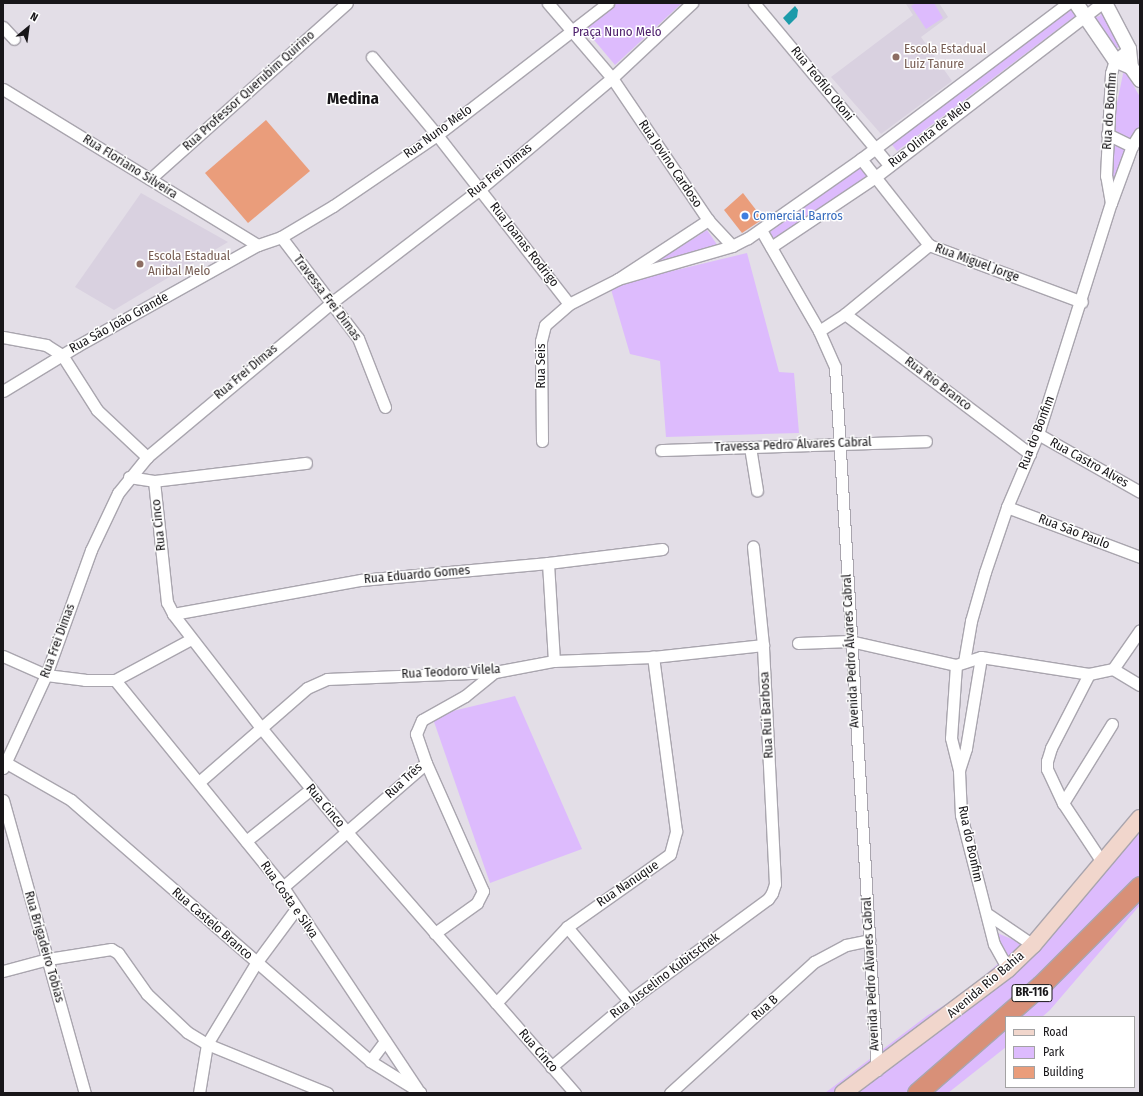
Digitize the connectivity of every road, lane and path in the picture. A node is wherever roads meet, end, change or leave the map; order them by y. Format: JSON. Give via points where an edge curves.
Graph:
{"nodes":[{"id":1,"x":347,"y":3,"type":"edge"},
{"id":2,"x":548,"y":3,"type":"edge"},
{"id":3,"x":608,"y":3,"type":"edge"},
{"id":4,"x":692,"y":3,"type":"edge"},
{"id":5,"x":754,"y":3,"type":"edge"},
{"id":6,"x":1068,"y":3,"type":"edge"},
{"id":7,"x":1076,"y":3,"type":"edge"},
{"id":8,"x":1102,"y":3,"type":"edge"},
{"id":9,"x":1105,"y":3,"type":"edge"},
{"id":10,"x":1083,"y":16,"type":"junction"},
{"id":11,"x":3,"y":27,"type":"edge"},
{"id":12,"x":571,"y":30,"type":"junction"},
{"id":13,"x":14,"y":39,"type":"dead end"},
{"id":14,"x":1129,"y":49,"type":"junction"},
{"id":15,"x":372,"y":57,"type":"dead end"},
{"id":16,"x":1115,"y":60,"type":"junction"},
{"id":17,"x":1131,"y":67,"type":"junction"},
{"id":18,"x":612,"y":78,"type":"junction"},
{"id":19,"x":1140,"y":80,"type":"edge"},
{"id":20,"x":3,"y":89,"type":"edge"},
{"id":21,"x":1140,"y":133,"type":"edge"},
{"id":22,"x":1107,"y":134,"type":"junction"},
{"id":23,"x":437,"y":135,"type":"junction"},
{"id":24,"x":1132,"y":146,"type":"junction"},
{"id":25,"x":874,"y":148,"type":"junction"},
{"id":26,"x":861,"y":159,"type":"junction"},
{"id":27,"x":889,"y":165,"type":"junction"},
{"id":28,"x":874,"y":178,"type":"junction"},
{"id":29,"x":150,"y":179,"type":"junction"},
{"id":30,"x":480,"y":188,"type":"junction"},
{"id":31,"x":1111,"y":203,"type":"junction"},
{"id":32,"x":708,"y":220,"type":"junction"},
{"id":33,"x":761,"y":230,"type":"junction"},
{"id":34,"x":282,"y":237,"type":"junction"},
{"id":35,"x":258,"y":245,"type":"junction"},
{"id":36,"x":929,"y":245,"type":"junction"},
{"id":37,"x":732,"y":246,"type":"junction"},
{"id":38,"x":771,"y":247,"type":"junction"},
{"id":39,"x":618,"y":279,"type":"junction"},
{"id":40,"x":1082,"y":302,"type":"junction"},
{"id":41,"x":331,"y":303,"type":"junction"},
{"id":42,"x":569,"y":304,"type":"junction"},
{"id":43,"x":845,"y":314,"type":"junction"},
{"id":44,"x":819,"y":331,"type":"junction"},
{"id":45,"x":3,"y":337,"type":"edge"},
{"id":46,"x":62,"y":355,"type":"junction"},
{"id":47,"x":3,"y":391,"type":"edge"},
{"id":48,"x":385,"y":407,"type":"dead end"},
{"id":49,"x":1038,"y":434,"type":"junction"},
{"id":50,"x":542,"y":441,"type":"dead end"},
{"id":51,"x":926,"y":441,"type":"dead end"},
{"id":52,"x":841,"y":443,"type":"junction"},
{"id":53,"x":750,"y":447,"type":"junction"},
{"id":54,"x":661,"y":450,"type":"dead end"},
{"id":55,"x":1030,"y":454,"type":"junction"},
{"id":56,"x":147,"y":457,"type":"junction"},
{"id":57,"x":306,"y":463,"type":"dead end"},
{"id":58,"x":129,"y":477,"type":"junction"},
{"id":59,"x":154,"y":481,"type":"junction"},
{"id":60,"x":757,"y":490,"type":"dead end"},
{"id":61,"x":1140,"y":492,"type":"edge"},
{"id":62,"x":1007,"y":507,"type":"junction"},
{"id":63,"x":753,"y":548,"type":"dead end"},
{"id":64,"x":662,"y":549,"type":"dead end"},
{"id":65,"x":1140,"y":557,"type":"edge"},
{"id":66,"x":548,"y":563,"type":"junction"},
{"id":67,"x":173,"y":614,"type":"junction"},
{"id":68,"x":1140,"y":630,"type":"edge"},
{"id":69,"x":191,"y":639,"type":"junction"},
{"id":70,"x":850,"y":641,"type":"junction"},
{"id":71,"x":798,"y":643,"type":"dead end"},
{"id":72,"x":763,"y":645,"type":"junction"},
{"id":73,"x":3,"y":656,"type":"edge"},
{"id":74,"x":653,"y":657,"type":"junction"},
{"id":75,"x":981,"y":657,"type":"junction"},
{"id":76,"x":554,"y":661,"type":"junction"},
{"id":77,"x":960,"y":664,"type":"junction"},
{"id":78,"x":1113,"y":669,"type":"junction"},
{"id":79,"x":496,"y":672,"type":"junction"},
{"id":80,"x":1089,"y":674,"type":"junction"},
{"id":81,"x":46,"y":675,"type":"junction"},
{"id":82,"x":115,"y":680,"type":"junction"},
{"id":83,"x":1140,"y":685,"type":"edge"},
{"id":84,"x":1112,"y":724,"type":"dead end"},
{"id":85,"x":262,"y":729,"type":"junction"},
{"id":86,"x":426,"y":763,"type":"junction"},
{"id":87,"x":4,"y":764,"type":"edge"},
{"id":88,"x":959,"y":771,"type":"junction"},
{"id":89,"x":199,"y":782,"type":"junction"},
{"id":90,"x":311,"y":789,"type":"junction"},
{"id":91,"x":3,"y":800,"type":"edge"},
{"id":92,"x":1063,"y":803,"type":"junction"},
{"id":93,"x":1140,"y":818,"type":"edge"},
{"id":94,"x":347,"y":832,"type":"junction"},
{"id":95,"x":246,"y":841,"type":"junction"},
{"id":96,"x":1102,"y":862,"type":"junction"},
{"id":97,"x":775,"y":884,"type":"joint"},
{"id":98,"x":1140,"y":886,"type":"edge"},
{"id":99,"x":283,"y":887,"type":"junction"},
{"id":100,"x":296,"y":909,"type":"junction"},
{"id":101,"x":989,"y":915,"type":"junction"},
{"id":102,"x":566,"y":927,"type":"junction"},
{"id":103,"x":435,"y":933,"type":"junction"},
{"id":104,"x":869,"y":940,"type":"junction"},
{"id":105,"x":1033,"y":945,"type":"junction"},
{"id":106,"x":48,"y":959,"type":"junction"},
{"id":107,"x":256,"y":963,"type":"junction"},
{"id":108,"x":1008,"y":970,"type":"junction"},
{"id":109,"x":3,"y":971,"type":"edge"},
{"id":110,"x":629,"y":1001,"type":"junction"},
{"id":111,"x":496,"y":1003,"type":"junction"},
{"id":112,"x":385,"y":1041,"type":"junction"},
{"id":113,"x":207,"y":1044,"type":"junction"},
{"id":114,"x":370,"y":1061,"type":"junction"},
{"id":115,"x":551,"y":1067,"type":"junction"},
{"id":116,"x":877,"y":1070,"type":"junction"},
{"id":117,"x":84,"y":1093,"type":"edge"},
{"id":118,"x":199,"y":1093,"type":"edge"},
{"id":119,"x":327,"y":1093,"type":"edge"},
{"id":120,"x":420,"y":1093,"type":"edge"},
{"id":121,"x":575,"y":1093,"type":"edge"},
{"id":122,"x":670,"y":1093,"type":"edge"},
{"id":123,"x":843,"y":1093,"type":"edge"},
{"id":124,"x":918,"y":1093,"type":"edge"}],
"edges":[{"from":1,"to":29,"type":"street","name":"Rua Professor Querubim Quirino"},
{"from":2,"to":12,"type":"street","name":"Rua Jovino Cardoso"},
{"from":3,"to":12,"type":"street","name":"Rua Nuno Melo"},
{"from":4,"to":18,"type":"street"},
{"from":5,"to":25,"type":"street","name":"Rua Teofilo Otoni"},
{"from":6,"to":25,"type":"street","name":"Rua Olinta de Melo"},
{"from":7,"to":10,"type":"street"},
{"from":8,"to":10,"type":"street","name":"Rua Olinta de Melo"},
{"from":9,"to":14,"type":"street"},
{"from":10,"to":16,"type":"street"},
{"from":10,"to":27,"type":"street","name":"Rua Olinta de Melo"},
{"from":11,"to":13,"type":"street"},
{"from":12,"to":18,"type":"street","name":"Rua Jovino Cardoso"},
{"from":12,"to":23,"type":"street","name":"Rua Nuno Melo"},
{"from":14,"to":16,"type":"street","name":"Rua do Bonfim"},
{"from":14,"to":17,"type":"street"},
{"from":15,"to":23,"type":"street","name":"Rua Joanas Rodrigo"},
{"from":16,"to":17,"type":"street"},
{"from":16,"to":22,"type":"street","name":"Rua do Bonfim","via":[[1110,73]]},
{"from":17,"to":19,"type":"street"},
{"from":18,"to":30,"type":"street","name":"Rua Frei Dimas"},
{"from":18,"to":32,"type":"street","name":"Rua Jovino Cardoso"},
{"from":20,"to":29,"type":"street","name":"Rua Floriano Silveira"},
{"from":21,"to":24,"type":"street","name":"Rua do Bonfim"},
{"from":22,"to":24,"type":"street"},
{"from":22,"to":31,"type":"street","name":"Rua do Bonfim","via":[[1106,176]]},
{"from":23,"to":30,"type":"street","name":"Rua Joanas Rodrigo"},
{"from":23,"to":34,"type":"street","name":"Rua Nuno Melo","via":[[333,206]]},
{"from":24,"to":31,"type":"street","name":"Rua do Bonfim"},
{"from":25,"to":26,"type":"street","name":"Rua Olinta de Melo"},
{"from":25,"to":27,"type":"street","name":"Rua Teofilo Otoni"},
{"from":26,"to":28,"type":"street","name":"Rua Miguel Jorge"},
{"from":26,"to":33,"type":"street","name":"Rua Olinta de Melo"},
{"from":27,"to":28,"type":"street","name":"Rua Olinta de Melo"},
{"from":28,"to":36,"type":"street","name":"Rua Miguel Jorge"},
{"from":28,"to":38,"type":"street","name":"Rua Olinta de Melo"},
{"from":29,"to":35,"type":"street","name":"Rua Floriano Silveira"},
{"from":30,"to":41,"type":"street","name":"Rua Frei Dimas"},
{"from":30,"to":42,"type":"street","name":"Rua Joanas Rodrigo"},
{"from":31,"to":40,"type":"street","name":"Rua do Bonfim"},
{"from":32,"to":37,"type":"street","name":"Rua Jovino Cardoso"},
{"from":32,"to":39,"type":"street","name":"Rua Olinta de Melo"},
{"from":33,"to":37,"type":"street","name":"Rua Olinta de Melo"},
{"from":33,"to":38,"type":"street"},
{"from":34,"to":35,"type":"street","name":"Rua Nuno Melo"},
{"from":34,"to":41,"type":"street","name":"Travessa Frei Dimas"},
{"from":35,"to":46,"type":"street","name":"Rua São João Grande"},
{"from":36,"to":40,"type":"street","name":"Rua Miguel Jorge"},
{"from":36,"to":43,"type":"street"},
{"from":37,"to":39,"type":"street","name":"Rua Olinta de Melo"},
{"from":38,"to":44,"type":"street","name":"Avenida Pedro Álvares Cabral"},
{"from":39,"to":42,"type":"street","name":"Rua Olinta de Melo"},
{"from":40,"to":49,"type":"street","name":"Rua do Bonfim"},
{"from":41,"to":48,"type":"street","name":"Travessa Frei Dimas","via":[[358,338]]},
{"from":41,"to":56,"type":"street","name":"Rua Frei Dimas"},
{"from":42,"to":50,"type":"street","name":"Rua Seis","via":[[544,325],[542,332]]},
{"from":43,"to":44,"type":"street"},
{"from":43,"to":55,"type":"street","name":"Rua Rio Branco"},
{"from":44,"to":52,"type":"street","name":"Avenida Pedro Álvares Cabral","via":[[835,368]]},
{"from":45,"to":46,"type":"street","via":[[46,345]]},
{"from":46,"to":47,"type":"street","name":"Rua São João Grande"},
{"from":46,"to":56,"type":"street","via":[[97,410]]},
{"from":49,"to":55,"type":"street","name":"Rua do Bonfim"},
{"from":49,"to":61,"type":"street","name":"Rua Castro Alves"},
{"from":51,"to":52,"type":"street","name":"Travessa Pedro Álvares Cabral"},
{"from":52,"to":53,"type":"street","name":"Travessa Pedro Álvares Cabral"},
{"from":52,"to":70,"type":"street","name":"Avenida Pedro Álvares Cabral"},
{"from":53,"to":54,"type":"street","name":"Travessa Pedro Álvares Cabral"},
{"from":53,"to":60,"type":"street"},
{"from":55,"to":62,"type":"street","name":"Rua do Bonfim"},
{"from":56,"to":58,"type":"street","name":"Rua Frei Dimas"},
{"from":57,"to":59,"type":"street"},
{"from":58,"to":59,"type":"street"},
{"from":58,"to":81,"type":"street","name":"Rua Frei Dimas","via":[[118,493],[91,550]]},
{"from":59,"to":67,"type":"street","name":"Rua Cinco","via":[[167,602]]},
{"from":62,"to":65,"type":"street","name":"Rua São Paulo"},
{"from":62,"to":77,"type":"street","name":"Rua do Bonfim","via":[[985,572]]},
{"from":63,"to":72,"type":"street","name":"Rua Rui Barbosa"},
{"from":64,"to":66,"type":"street","name":"Rua Eduardo Gomes"},
{"from":66,"to":67,"type":"street","name":"Rua Eduardo Gomes","via":[[361,580]]},
{"from":66,"to":76,"type":"street"},
{"from":67,"to":69,"type":"street","name":"Rua Cinco"},
{"from":68,"to":78,"type":"street"},
{"from":69,"to":82,"type":"street"},
{"from":69,"to":85,"type":"street","name":"Rua Cinco"},
{"from":70,"to":71,"type":"street"},
{"from":70,"to":77,"type":"street"},
{"from":70,"to":104,"type":"street","name":"Avenida Pedro Álvares Cabral"},
{"from":72,"to":74,"type":"street","name":"Rua Teodoro Vilela"},
{"from":72,"to":97,"type":"street","name":"Rua Rui Barbosa"},
{"from":73,"to":81,"type":"street"},
{"from":74,"to":76,"type":"street","name":"Rua Teodoro Vilela"},
{"from":74,"to":102,"type":"street","name":"Rua Nanuque","via":[[675,841],[665,860],[621,886]]},
{"from":75,"to":77,"type":"street"},
{"from":75,"to":80,"type":"street"},
{"from":75,"to":88,"type":"street","name":"Rua do Bonfim","via":[[966,748]]},
{"from":76,"to":79,"type":"street","name":"Rua Teodoro Vilela"},
{"from":77,"to":88,"type":"street","name":"Rua do Bonfim","via":[[951,738]]},
{"from":78,"to":80,"type":"street"},
{"from":78,"to":83,"type":"street"},
{"from":79,"to":85,"type":"street","name":"Rua Teodoro Vilela","via":[[326,679],[307,688]]},
{"from":79,"to":86,"type":"street","name":"Rua Três","via":[[465,696],[422,720],[416,734]]},
{"from":80,"to":92,"type":"street","via":[[1050,748],[1047,761],[1047,769]]},
{"from":81,"to":82,"type":"street","via":[[85,680]]},
{"from":81,"to":87,"type":"street","name":"Rua Frei Dimas"},
{"from":82,"to":89,"type":"street","name":"Rua Costa e Silva"},
{"from":84,"to":92,"type":"street"},
{"from":85,"to":89,"type":"street","name":"Rua Teodoro Vilela"},
{"from":85,"to":90,"type":"street","name":"Rua Cinco"},
{"from":86,"to":94,"type":"street","name":"Rua Três"},
{"from":86,"to":103,"type":"street","via":[[483,892],[477,903]]},
{"from":87,"to":107,"type":"street","name":"Rua Castelo Branco","via":[[71,800]]},
{"from":88,"to":101,"type":"street","name":"Rua do Bonfim","via":[[961,815],[972,866]]},
{"from":89,"to":95,"type":"street","name":"Rua Costa e Silva"},
{"from":90,"to":94,"type":"street","name":"Rua Cinco"},
{"from":90,"to":95,"type":"street"},
{"from":91,"to":106,"type":"street","name":"Rua Brigadeiro Tobias"},
{"from":92,"to":96,"type":"street"},
{"from":93,"to":96,"type":"main road","name":"Avenida Rio Bahia"},
{"from":94,"to":99,"type":"street","name":"Rua Três"},
{"from":94,"to":103,"type":"street","name":"Rua Cinco"},
{"from":95,"to":99,"type":"street","name":"Rua Costa e Silva"},
{"from":96,"to":105,"type":"main road","name":"Avenida Rio Bahia"},
{"from":97,"to":110,"type":"street","name":"Rua Juscelino Kubitschek","via":[[768,899]]},
{"from":98,"to":124,"type":"highway","number":"BR-116","via":[[1051,975]]},
{"from":99,"to":100,"type":"street","name":"Rua Costa e Silva"},
{"from":100,"to":107,"type":"street"},
{"from":100,"to":112,"type":"street","name":"Rua Costa e Silva"},
{"from":101,"to":105,"type":"street"},
{"from":101,"to":108,"type":"street","name":"Rua do Bonfim","via":[[994,944]]},
{"from":102,"to":110,"type":"street"},
{"from":102,"to":111,"type":"street","name":"Rua Nanuque"},
{"from":103,"to":111,"type":"street","name":"Rua Cinco"},
{"from":104,"to":116,"type":"street","name":"Avenida Pedro Álvares Cabral"},
{"from":104,"to":122,"type":"street","name":"Rua B","via":[[846,945],[814,962]]},
{"from":105,"to":108,"type":"main road","name":"Avenida Rio Bahia"},
{"from":106,"to":109,"type":"street"},
{"from":106,"to":113,"type":"street","via":[[111,949],[118,953],[147,994],[173,1021]]},
{"from":106,"to":117,"type":"street","name":"Rua Brigadeiro Tobias"},
{"from":107,"to":113,"type":"street"},
{"from":107,"to":114,"type":"street","name":"Rua Castelo Branco"},
{"from":108,"to":116,"type":"main road","name":"Avenida Rio Bahia"},
{"from":110,"to":115,"type":"street","name":"Rua Juscelino Kubitschek"},
{"from":111,"to":115,"type":"street","name":"Rua Cinco"},
{"from":112,"to":114,"type":"street"},
{"from":112,"to":120,"type":"street","name":"Rua Costa e Silva"},
{"from":113,"to":118,"type":"street"},
{"from":113,"to":119,"type":"street"},
{"from":114,"to":120,"type":"street","name":"Rua Castelo Branco"},
{"from":115,"to":121,"type":"street","name":"Rua Cinco"},
{"from":116,"to":123,"type":"main road","name":"Avenida Rio Bahia"}]}
